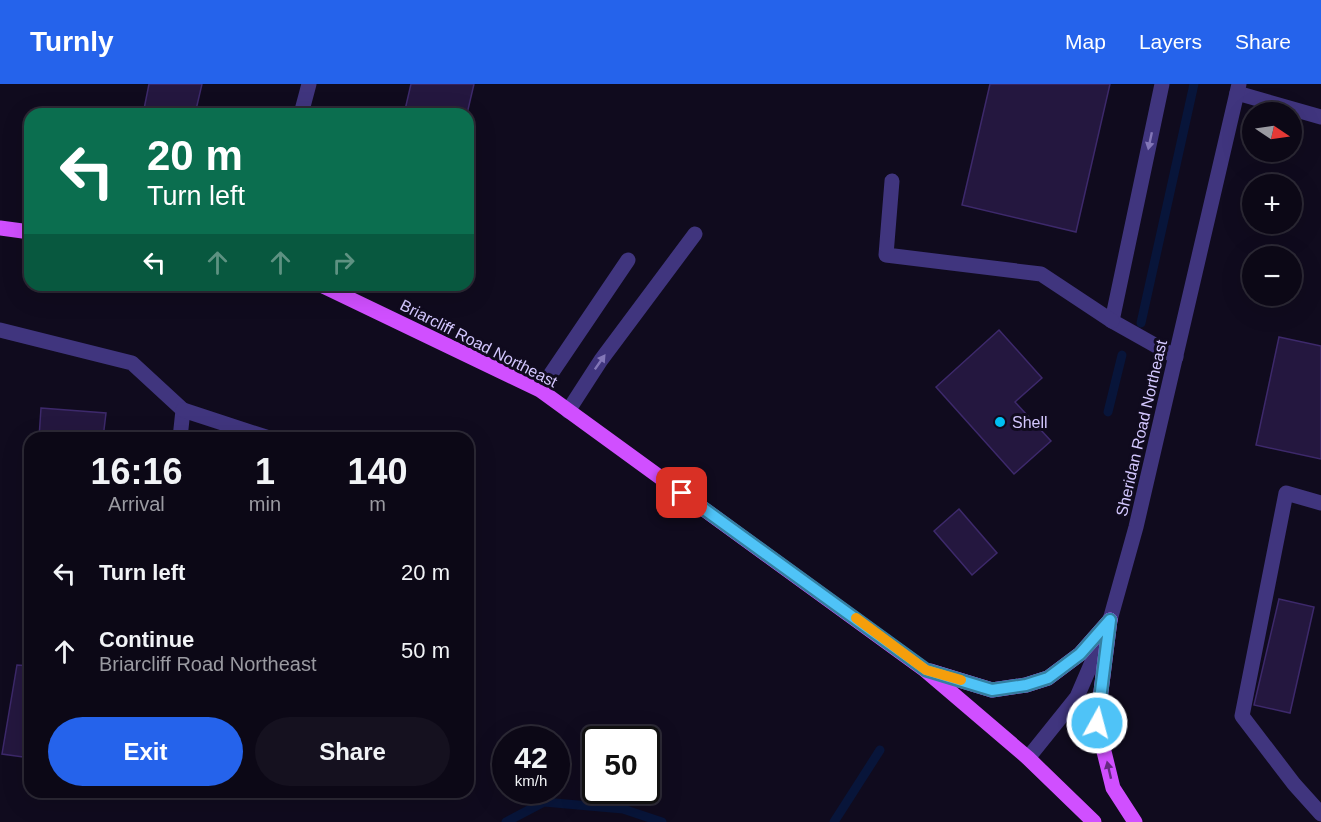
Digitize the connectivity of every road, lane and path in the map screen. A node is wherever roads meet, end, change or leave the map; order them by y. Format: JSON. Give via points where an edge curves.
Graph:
{"nodes":[{"id":1,"x":309,"y":84,"type":"edge"},
{"id":2,"x":1161,"y":84,"type":"edge"},
{"id":3,"x":1238,"y":88,"type":"edge"},
{"id":4,"x":303,"y":108,"type":"edge"},
{"id":5,"x":1321,"y":117,"type":"edge"},
{"id":6,"x":892,"y":181,"type":"dead end"},
{"id":7,"x":0,"y":228,"type":"edge"},
{"id":8,"x":24,"y":231,"type":"edge"},
{"id":9,"x":695,"y":234,"type":"dead end"},
{"id":10,"x":628,"y":260,"type":"dead end"},
{"id":11,"x":334,"y":291,"type":"edge"},
{"id":12,"x":1112,"y":321,"type":"junction"},
{"id":13,"x":0,"y":330,"type":"edge"},
{"id":14,"x":1176,"y":357,"type":"junction"},
{"id":15,"x":540,"y":390,"type":"junction"},
{"id":16,"x":183,"y":410,"type":"junction"},
{"id":17,"x":568,"y":411,"type":"junction"},
{"id":18,"x":181,"y":432,"type":"edge"},
{"id":19,"x":250,"y":432,"type":"edge"},
{"id":20,"x":1321,"y":503,"type":"edge"},
{"id":21,"x":1110,"y":620,"type":"junction"},
{"id":22,"x":926,"y":670,"type":"junction"},
{"id":23,"x":1028,"y":758,"type":"junction"},
{"id":24,"x":1321,"y":814,"type":"edge"},
{"id":25,"x":1094,"y":822,"type":"edge"},
{"id":26,"x":1135,"y":822,"type":"edge"}],
"edges":[{"from":1,"to":4,"type":"street"},
{"from":2,"to":12,"type":"street","one_way":true},
{"from":3,"to":5,"type":"street"},
{"from":3,"to":14,"type":"street","name":"Sheridan Road Northeast"},
{"from":6,"to":12,"type":"street","via":[[886,255],[1041,274]]},
{"from":7,"to":8,"type":"main road"},
{"from":17,"to":9,"type":"street","one_way":true},
{"from":10,"to":15,"type":"street"},
{"from":11,"to":15,"type":"main road","name":"Briarcliff Road Northeast"},
{"from":12,"to":14,"type":"street"},
{"from":13,"to":16,"type":"street","via":[[132,363]]},
{"from":14,"to":21,"type":"street","name":"Sheridan Road Northeast"},
{"from":15,"to":17,"type":"main road","name":"Briarcliff Road Northeast"},
{"from":16,"to":18,"type":"street"},
{"from":16,"to":19,"type":"street"},
{"from":17,"to":22,"type":"main road","name":"Briarcliff Road Northeast"},
{"from":20,"to":24,"type":"street","via":[[1286,494],[1242,716]]},
{"from":21,"to":22,"type":"main road","via":[[1080,654],[1048,678],[1026,685],[992,690]]},
{"from":21,"to":23,"type":"street","name":"Sheridan Road Northeast","via":[[1077,697]]},
{"from":26,"to":21,"type":"main road","one_way":true,"via":[[1113,788],[1097,723]]},
{"from":22,"to":23,"type":"main road","name":"Briarcliff Road Northeast"},
{"from":23,"to":25,"type":"main road","name":"Briarcliff Road Northeast"}]}
